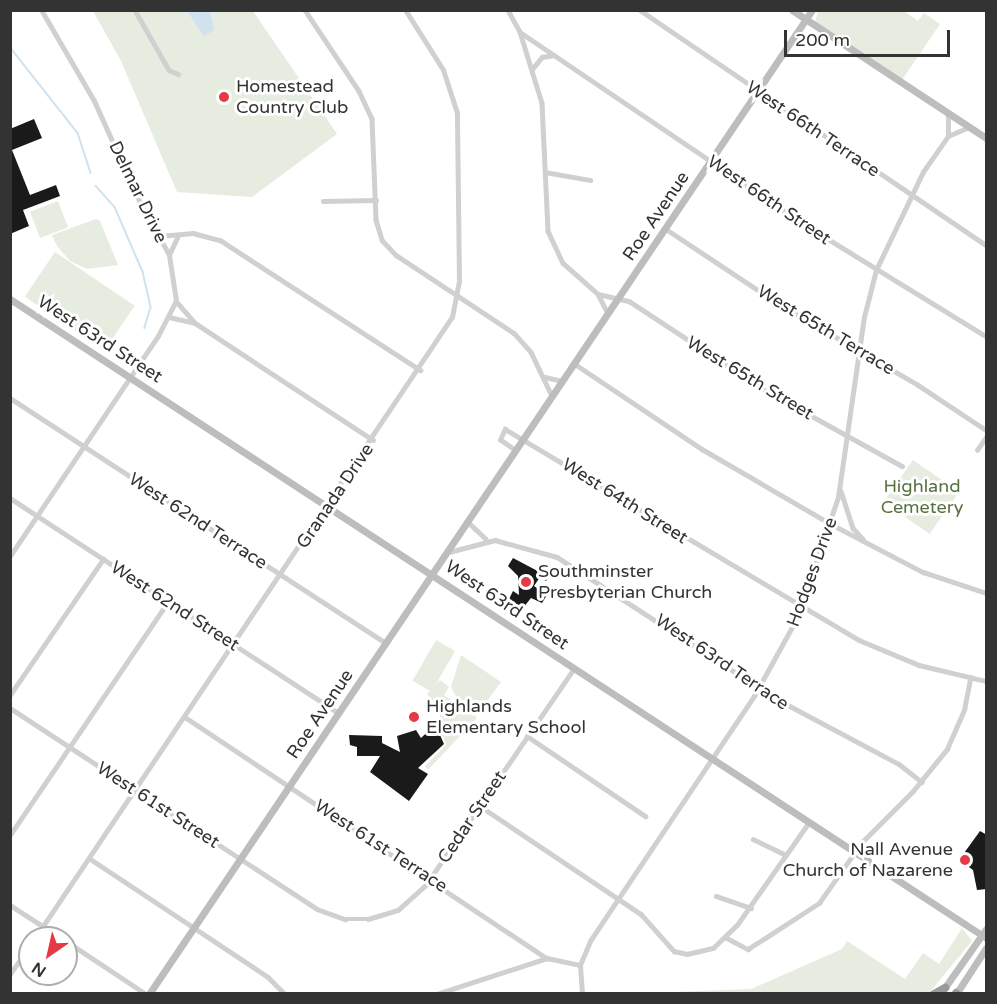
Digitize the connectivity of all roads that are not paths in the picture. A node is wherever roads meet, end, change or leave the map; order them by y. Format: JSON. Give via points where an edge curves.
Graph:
{"nodes":[{"id":1,"x":41,"y":10,"type":"edge"},
{"id":2,"x":135,"y":10,"type":"edge"},
{"id":3,"x":305,"y":10,"type":"edge"},
{"id":4,"x":405,"y":10,"type":"edge"},
{"id":5,"x":508,"y":10,"type":"edge"},
{"id":6,"x":640,"y":10,"type":"edge"},
{"id":7,"x":792,"y":10,"type":"edge"},
{"id":8,"x":812,"y":10,"type":"edge"},
{"id":9,"x":806,"y":20,"type":"junction"},
{"id":10,"x":520,"y":32,"type":"junction"},
{"id":11,"x":556,"y":56,"type":"junction"},
{"id":12,"x":533,"y":68,"type":"junction"},
{"id":13,"x":178,"y":74,"type":"dead end"},
{"id":14,"x":757,"y":92,"type":"junction"},
{"id":15,"x":948,"y":112,"type":"junction"},
{"id":16,"x":970,"y":127,"type":"junction"},
{"id":17,"x":948,"y":136,"type":"junction"},
{"id":18,"x":987,"y":138,"type":"edge"},
{"id":19,"x":711,"y":161,"type":"junction"},
{"id":20,"x":545,"y":172,"type":"junction"},
{"id":21,"x":590,"y":180,"type":"dead end"},
{"id":22,"x":910,"y":194,"type":"junction"},
{"id":23,"x":376,"y":200,"type":"junction"},
{"id":24,"x":323,"y":201,"type":"dead end"},
{"id":25,"x":666,"y":229,"type":"junction"},
{"id":26,"x":159,"y":236,"type":"junction"},
{"id":27,"x":177,"y":238,"type":"junction"},
{"id":28,"x":987,"y":245,"type":"edge"},
{"id":29,"x":170,"y":255,"type":"junction"},
{"id":30,"x":876,"y":270,"type":"junction"},
{"id":31,"x":598,"y":294,"type":"junction"},
{"id":32,"x":457,"y":296,"type":"junction"},
{"id":33,"x":619,"y":297,"type":"junction"},
{"id":34,"x":10,"y":298,"type":"edge"},
{"id":35,"x":176,"y":301,"type":"junction"},
{"id":36,"x":608,"y":314,"type":"junction"},
{"id":37,"x":170,"y":317,"type":"junction"},
{"id":38,"x":195,"y":323,"type":"junction"},
{"id":39,"x":987,"y":336,"type":"edge"},
{"id":40,"x":858,"y":352,"type":"junction"},
{"id":41,"x":575,"y":364,"type":"junction"},
{"id":42,"x":420,"y":370,"type":"junction"},
{"id":43,"x":543,"y":376,"type":"junction"},
{"id":44,"x":131,"y":378,"type":"junction"},
{"id":45,"x":563,"y":381,"type":"junction"},
{"id":46,"x":552,"y":397,"type":"junction"},
{"id":47,"x":10,"y":398,"type":"edge"},
{"id":48,"x":987,"y":430,"type":"edge"},
{"id":49,"x":848,"y":434,"type":"junction"},
{"id":50,"x":987,"y":437,"type":"edge"},
{"id":51,"x":525,"y":438,"type":"junction"},
{"id":52,"x":373,"y":440,"type":"junction"},
{"id":53,"x":84,"y":447,"type":"junction"},
{"id":54,"x":977,"y":450,"type":"dead end"},
{"id":55,"x":516,"y":451,"type":"junction"},
{"id":56,"x":902,"y":466,"type":"dead end"},
{"id":57,"x":840,"y":488,"type":"junction"},
{"id":58,"x":10,"y":498,"type":"edge"},
{"id":59,"x":328,"y":507,"type":"junction"},
{"id":60,"x":38,"y":516,"type":"junction"},
{"id":61,"x":469,"y":523,"type":"junction"},
{"id":62,"x":831,"y":524,"type":"junction"},
{"id":63,"x":486,"y":539,"type":"junction"},
{"id":64,"x":867,"y":543,"type":"junction"},
{"id":65,"x":449,"y":552,"type":"junction"},
{"id":66,"x":10,"y":556,"type":"edge"},
{"id":67,"x":103,"y":559,"type":"junction"},
{"id":68,"x":433,"y":574,"type":"junction"},
{"id":69,"x":280,"y":575,"type":"junction"},
{"id":70,"x":987,"y":593,"type":"edge"},
{"id":71,"x":168,"y":602,"type":"junction"},
{"id":72,"x":801,"y":607,"type":"junction"},
{"id":73,"x":234,"y":644,"type":"junction"},
{"id":74,"x":386,"y":644,"type":"junction"},
{"id":75,"x":574,"y":668,"type":"junction"},
{"id":76,"x":970,"y":678,"type":"junction"},
{"id":77,"x":987,"y":681,"type":"edge"},
{"id":78,"x":759,"y":687,"type":"junction"},
{"id":79,"x":10,"y":695,"type":"edge"},
{"id":80,"x":10,"y":708,"type":"edge"},
{"id":81,"x":339,"y":713,"type":"junction"},
{"id":82,"x":185,"y":717,"type":"junction"},
{"id":83,"x":527,"y":736,"type":"junction"},
{"id":84,"x":70,"y":747,"type":"junction"},
{"id":85,"x":713,"y":759,"type":"junction"},
{"id":86,"x":922,"y":782,"type":"junction"},
{"id":87,"x":289,"y":786,"type":"junction"},
{"id":88,"x":135,"y":790,"type":"junction"},
{"id":89,"x":480,"y":806,"type":"junction"},
{"id":90,"x":645,"y":816,"type":"dead end"},
{"id":91,"x":809,"y":822,"type":"junction"},
{"id":92,"x":10,"y":835,"type":"edge"},
{"id":93,"x":753,"y":839,"type":"dead end"},
{"id":94,"x":855,"y":852,"type":"junction"},
{"id":95,"x":784,"y":854,"type":"junction"},
{"id":96,"x":89,"y":858,"type":"junction"},
{"id":97,"x":240,"y":859,"type":"junction"},
{"id":98,"x":430,"y":878,"type":"junction"},
{"id":99,"x":716,"y":896,"type":"dead end"},
{"id":100,"x":618,"y":899,"type":"junction"},
{"id":101,"x":306,"y":902,"type":"joint"},
{"id":102,"x":10,"y":905,"type":"edge"},
{"id":103,"x":751,"y":908,"type":"junction"},
{"id":104,"x":43,"y":926,"type":"joint"},
{"id":105,"x":194,"y":927,"type":"junction"},
{"id":106,"x":985,"y":934,"type":"edge"},
{"id":107,"x":725,"y":937,"type":"junction"},
{"id":108,"x":987,"y":948,"type":"edge"},
{"id":109,"x":78,"y":949,"type":"edge"},
{"id":110,"x":547,"y":958,"type":"junction"},
{"id":111,"x":580,"y":964,"type":"junction"},
{"id":112,"x":943,"y":991,"type":"edge"},
{"id":113,"x":147,"y":993,"type":"edge"},
{"id":114,"x":285,"y":993,"type":"edge"},
{"id":115,"x":437,"y":993,"type":"edge"},
{"id":116,"x":582,"y":993,"type":"edge"},
{"id":117,"x":934,"y":993,"type":"edge"},
{"id":118,"x":956,"y":993,"type":"edge"}],
"edges":[{"from":1,"to":26,"type":"street","name":"Delmar Drive","via":[[94,101]]},
{"from":2,"to":13,"type":"street","via":[[169,70]]},
{"from":3,"to":23,"type":"street","via":[[369,111],[375,133]]},
{"from":4,"to":32,"type":"street","name":"Granada Drive","via":[[442,70],[457,113]]},
{"from":5,"to":10,"type":"street","name":"West 66th Street"},
{"from":6,"to":14,"type":"street","name":"West 66th Terrace"},
{"from":7,"to":9,"type":"main road"},
{"from":8,"to":9,"type":"main road","name":"Roe Avenue"},
{"from":9,"to":14,"type":"main road","name":"Roe Avenue"},
{"from":9,"to":15,"type":"main road"},
{"from":10,"to":11,"type":"street","name":"West 66th Street"},
{"from":10,"to":12,"type":"street"},
{"from":11,"to":12,"type":"street","via":[[542,57]]},
{"from":11,"to":19,"type":"street","name":"West 66th Street"},
{"from":12,"to":20,"type":"street","via":[[543,114]]},
{"from":14,"to":19,"type":"main road","name":"Roe Avenue"},
{"from":14,"to":22,"type":"street","name":"West 66th Terrace"},
{"from":15,"to":16,"type":"main road"},
{"from":15,"to":17,"type":"street"},
{"from":16,"to":17,"type":"street"},
{"from":16,"to":18,"type":"main road"},
{"from":17,"to":22,"type":"street","name":"Hodges Drive"},
{"from":19,"to":25,"type":"main road","name":"Roe Avenue"},
{"from":19,"to":30,"type":"street","name":"West 66th Street"},
{"from":20,"to":21,"type":"street"},
{"from":20,"to":31,"type":"street","via":[[546,216],[554,248],[569,271]]},
{"from":22,"to":28,"type":"street","name":"West 66th Terrace"},
{"from":22,"to":30,"type":"street","name":"Hodges Drive"},
{"from":23,"to":24,"type":"street"},
{"from":23,"to":32,"type":"street","via":[[377,229],[386,246]]},
{"from":25,"to":33,"type":"main road","name":"Roe Avenue"},
{"from":25,"to":40,"type":"street","name":"West 65th Terrace"},
{"from":26,"to":27,"type":"street"},
{"from":26,"to":29,"type":"street","name":"Delmar Drive"},
{"from":27,"to":29,"type":"street"},
{"from":27,"to":42,"type":"street","via":[[193,233],[220,240]]},
{"from":29,"to":35,"type":"street","name":"Delmar Drive"},
{"from":30,"to":39,"type":"street","name":"West 66th Street"},
{"from":30,"to":40,"type":"street","name":"Hodges Drive"},
{"from":31,"to":33,"type":"street","name":"West 65th Street"},
{"from":31,"to":36,"type":"street"},
{"from":32,"to":42,"type":"street","name":"Granada Drive","via":[[445,332]]},
{"from":32,"to":43,"type":"street","via":[[522,341]]},
{"from":33,"to":36,"type":"main road","name":"Roe Avenue"},
{"from":33,"to":49,"type":"street","name":"West 65th Street","via":[[753,383]]},
{"from":34,"to":44,"type":"main road","name":"West 63rd Street"},
{"from":35,"to":37,"type":"street","name":"Delmar Drive"},
{"from":35,"to":38,"type":"street"},
{"from":36,"to":41,"type":"main road","name":"Roe Avenue"},
{"from":37,"to":38,"type":"street"},
{"from":37,"to":44,"type":"street","name":"Delmar Drive"},
{"from":38,"to":52,"type":"street"},
{"from":40,"to":48,"type":"street","name":"West 65th Terrace"},
{"from":40,"to":49,"type":"street","name":"Hodges Drive"},
{"from":41,"to":45,"type":"main road","name":"Roe Avenue"},
{"from":41,"to":62,"type":"street","via":[[692,443]]},
{"from":42,"to":52,"type":"street","name":"Granada Drive"},
{"from":43,"to":45,"type":"street"},
{"from":43,"to":46,"type":"street"},
{"from":44,"to":53,"type":"street","name":"Delmar Drive"},
{"from":44,"to":59,"type":"main road","name":"West 63rd Street"},
{"from":45,"to":46,"type":"main road","name":"Roe Avenue"},
{"from":46,"to":51,"type":"main road","name":"Roe Avenue"},
{"from":47,"to":53,"type":"street","name":"West 62nd Terrace"},
{"from":49,"to":56,"type":"street","name":"West 65th Street"},
{"from":49,"to":57,"type":"street","name":"Hodges Drive"},
{"from":50,"to":54,"type":"street"},
{"from":51,"to":55,"type":"main road","name":"Roe Avenue"},
{"from":51,"to":55,"type":"street","via":[[507,429],[501,433],[502,442]]},
{"from":51,"to":72,"type":"street","name":"West 64th Street"},
{"from":52,"to":59,"type":"street","name":"Granada Drive"},
{"from":53,"to":60,"type":"street","name":"Delmar Drive"},
{"from":53,"to":69,"type":"street","name":"West 62nd Terrace"},
{"from":55,"to":61,"type":"main road","name":"Roe Avenue"},
{"from":57,"to":62,"type":"street","name":"Hodges Drive"},
{"from":57,"to":64,"type":"street","via":[[853,528]]},
{"from":58,"to":60,"type":"street","name":"West 62nd Street"},
{"from":59,"to":68,"type":"main road","name":"West 63rd Street"},
{"from":59,"to":69,"type":"street","name":"Granada Drive"},
{"from":60,"to":66,"type":"street","name":"Delmar Drive"},
{"from":60,"to":67,"type":"street","name":"West 62nd Street"},
{"from":61,"to":63,"type":"street"},
{"from":61,"to":65,"type":"main road","name":"Roe Avenue"},
{"from":62,"to":64,"type":"street"},
{"from":62,"to":72,"type":"street","name":"Hodges Drive"},
{"from":63,"to":65,"type":"street","name":"West 63rd Terrace"},
{"from":63,"to":78,"type":"street","name":"West 63rd Terrace","via":[[522,544],[557,557]]},
{"from":64,"to":70,"type":"street","via":[[923,573]]},
{"from":65,"to":68,"type":"main road","name":"Roe Avenue"},
{"from":67,"to":71,"type":"street","name":"West 62nd Street"},
{"from":67,"to":79,"type":"street"},
{"from":68,"to":74,"type":"main road","name":"Roe Avenue"},
{"from":68,"to":75,"type":"main road","name":"West 63rd Street"},
{"from":69,"to":73,"type":"street","name":"Granada Drive"},
{"from":69,"to":74,"type":"street","name":"West 62nd Terrace"},
{"from":71,"to":73,"type":"street","name":"West 62nd Street"},
{"from":71,"to":84,"type":"street"},
{"from":72,"to":76,"type":"street","name":"West 64th Street","via":[[882,651]]},
{"from":72,"to":78,"type":"street","name":"Hodges Drive"},
{"from":73,"to":81,"type":"street","name":"West 62nd Street"},
{"from":73,"to":82,"type":"street","name":"Granada Drive"},
{"from":74,"to":81,"type":"main road","name":"Roe Avenue"},
{"from":75,"to":83,"type":"street","name":"Cedar Street"},
{"from":75,"to":85,"type":"main road","name":"West 63rd Street"},
{"from":76,"to":77,"type":"street","name":"West 64th Street"},
{"from":76,"to":86,"type":"street","via":[[957,728]]},
{"from":78,"to":85,"type":"street","name":"Hodges Drive"},
{"from":78,"to":86,"type":"street","name":"West 63rd Terrace","via":[[813,721],[899,764]]},
{"from":80,"to":84,"type":"street","name":"West 61st Street"},
{"from":81,"to":87,"type":"main road","name":"Roe Avenue"},
{"from":82,"to":87,"type":"street","name":"West 61st Terrace"},
{"from":82,"to":88,"type":"street","name":"Granada Drive"},
{"from":83,"to":89,"type":"street","name":"Cedar Street"},
{"from":83,"to":90,"type":"street"},
{"from":84,"to":88,"type":"street","name":"West 61st Street"},
{"from":84,"to":92,"type":"street"},
{"from":85,"to":91,"type":"main road","name":"West 63rd Street"},
{"from":85,"to":100,"type":"street","name":"Hodges Drive"},
{"from":86,"to":94,"type":"street"},
{"from":87,"to":97,"type":"main road","name":"Roe Avenue"},
{"from":87,"to":98,"type":"street","name":"West 61st Terrace"},
{"from":88,"to":96,"type":"street","name":"Granada Drive"},
{"from":88,"to":97,"type":"street","name":"West 61st Street"},
{"from":89,"to":98,"type":"street","name":"Cedar Street"},
{"from":89,"to":100,"type":"street"},
{"from":91,"to":94,"type":"main road","name":"West 63rd Street"},
{"from":91,"to":95,"type":"street"},
{"from":93,"to":95,"type":"street"},
{"from":94,"to":106,"type":"main road","name":"West 63rd Street"},
{"from":94,"to":107,"type":"street","via":[[819,903],[791,922],[748,949]]},
{"from":95,"to":103,"type":"street"},
{"from":96,"to":104,"type":"street","name":"Granada Drive"},
{"from":96,"to":105,"type":"street"},
{"from":97,"to":101,"type":"street","name":"West 61st Street"},
{"from":97,"to":105,"type":"main road","name":"Roe Avenue"},
{"from":98,"to":101,"type":"street","name":"Cedar Street","via":[[411,901],[376,918],[337,917]]},
{"from":98,"to":110,"type":"street","name":"West 61st Terrace"},
{"from":99,"to":103,"type":"street"},
{"from":100,"to":107,"type":"street","via":[[650,921],[674,951],[699,953]]},
{"from":100,"to":111,"type":"street","name":"Hodges Drive"},
{"from":102,"to":104,"type":"street"},
{"from":103,"to":107,"type":"street"},
{"from":105,"to":113,"type":"main road","name":"Roe Avenue"},
{"from":105,"to":114,"type":"street"},
{"from":106,"to":112,"type":"main road"},
{"from":108,"to":118,"type":"main road"},
{"from":109,"to":113,"type":"street"},
{"from":110,"to":111,"type":"street","name":"West 61st Terrace"},
{"from":110,"to":115,"type":"street"},
{"from":111,"to":116,"type":"street","name":"Hodges Drive"},
{"from":112,"to":117,"type":"highway"}]}
